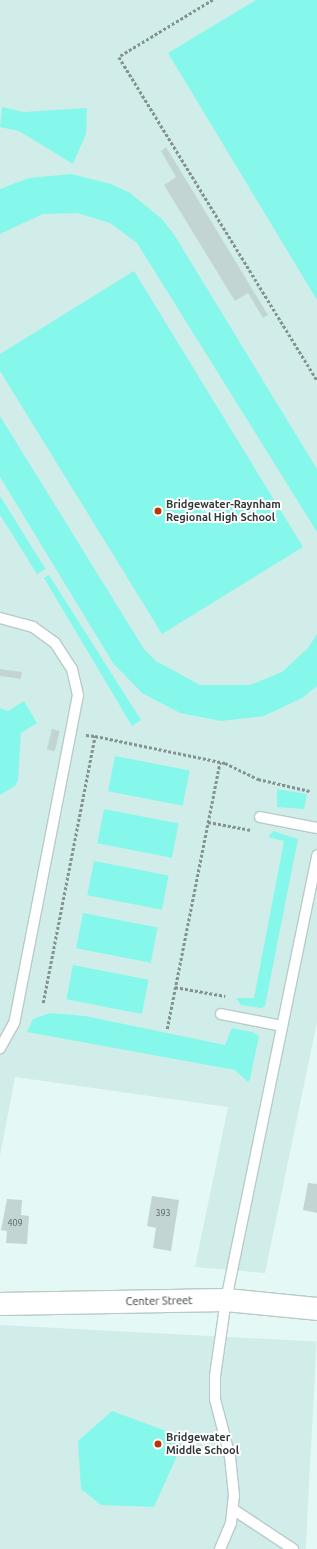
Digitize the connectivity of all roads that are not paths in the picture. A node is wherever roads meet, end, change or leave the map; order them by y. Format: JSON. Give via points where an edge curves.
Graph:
{"nodes":[{"id":1,"x":0,"y":618,"type":"edge"},
{"id":2,"x":260,"y":817,"type":"dead end"},
{"id":3,"x":317,"y":828,"type":"edge"},
{"id":4,"x":317,"y":854,"type":"edge"},
{"id":5,"x":221,"y":1014,"type":"dead end"},
{"id":6,"x":282,"y":1026,"type":"junction"},
{"id":7,"x":0,"y":1048,"type":"edge"},
{"id":8,"x":226,"y":1300,"type":"junction"},
{"id":9,"x":0,"y":1304,"type":"edge"},
{"id":10,"x":317,"y":1310,"type":"edge"},
{"id":11,"x":234,"y":1510,"type":"junction"},
{"id":12,"x":220,"y":1549,"type":"edge"},
{"id":13,"x":293,"y":1549,"type":"edge"}],
"edges":[{"from":1,"to":7,"type":"lane","via":[[32,627],[56,643],[72,669],[78,695],[14,1023]]},
{"from":2,"to":3,"type":"lane"},
{"from":4,"to":6,"type":"lane"},
{"from":5,"to":6,"type":"lane"},
{"from":6,"to":8,"type":"lane"},
{"from":8,"to":9,"type":"street","name":"Center Street"},
{"from":8,"to":10,"type":"street","name":"Center Street"},
{"from":8,"to":11,"type":"lane","via":[[214,1388],[234,1479]]},
{"from":11,"to":12,"type":"lane"},
{"from":11,"to":13,"type":"lane"}]}
